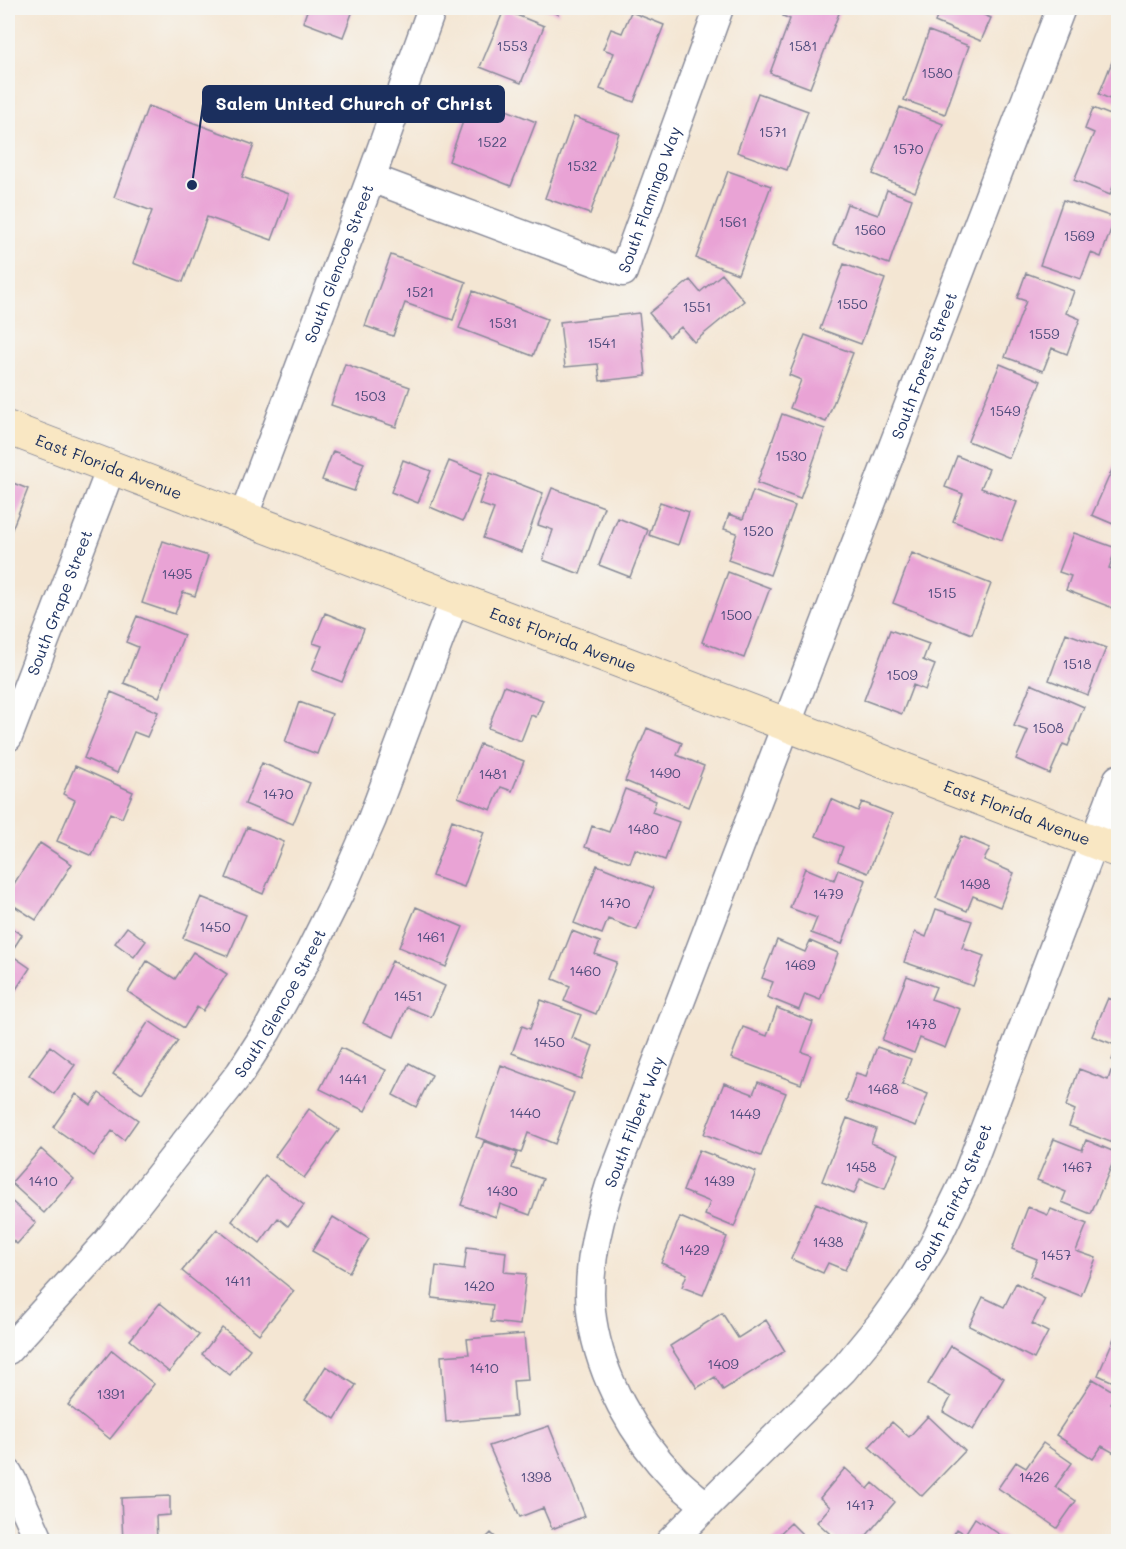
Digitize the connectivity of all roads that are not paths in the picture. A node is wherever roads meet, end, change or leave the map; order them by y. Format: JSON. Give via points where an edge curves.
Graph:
{"nodes":[{"id":1,"x":432,"y":8,"type":"edge"},
{"id":2,"x":719,"y":8,"type":"edge"},
{"id":3,"x":1061,"y":8,"type":"edge"},
{"id":4,"x":371,"y":178,"type":"junction"},
{"id":5,"x":8,"y":428,"type":"edge"},
{"id":6,"x":111,"y":468,"type":"junction"},
{"id":7,"x":243,"y":518,"type":"junction"},
{"id":8,"x":455,"y":598,"type":"junction"},
{"id":9,"x":787,"y":724,"type":"junction"},
{"id":10,"x":8,"y":737,"type":"edge"},
{"id":11,"x":1119,"y":779,"type":"edge"},
{"id":12,"x":1107,"y":846,"type":"edge"},
{"id":13,"x":8,"y":1350,"type":"edge"},
{"id":14,"x":8,"y":1473,"type":"edge"},
{"id":15,"x":706,"y":1506,"type":"junction"},
{"id":16,"x":40,"y":1542,"type":"edge"},
{"id":17,"x":670,"y":1542,"type":"edge"}],
"edges":[{"from":1,"to":4,"type":"street","name":"South Glencoe Street"},
{"from":2,"to":4,"type":"street","name":"South Flamingo Way","via":[[623,272]]},
{"from":3,"to":9,"type":"street","name":"South Forest Street"},
{"from":4,"to":7,"type":"street","name":"South Glencoe Street"},
{"from":5,"to":6,"type":"street","name":"East Florida Avenue"},
{"from":6,"to":7,"type":"street","name":"East Florida Avenue"},
{"from":6,"to":10,"type":"street","name":"South Grape Street"},
{"from":7,"to":8,"type":"street","name":"East Florida Avenue"},
{"from":8,"to":9,"type":"street","name":"East Florida Avenue"},
{"from":8,"to":13,"type":"street","name":"South Glencoe Street","via":[[367,829],[334,904],[267,1031],[240,1073],[105,1242]]},
{"from":9,"to":12,"type":"street","name":"East Florida Avenue"},
{"from":9,"to":15,"type":"street","name":"South Filbert Way","via":[[610,1185],[598,1224],[591,1272],[592,1318],[603,1362],[624,1411],[675,1479]]},
{"from":11,"to":12,"type":"street","name":"South Fairfax Street"},
{"from":12,"to":15,"type":"street","name":"South Fairfax Street","via":[[966,1178],[933,1246],[880,1325],[843,1370]]},
{"from":14,"to":16,"type":"street"},
{"from":15,"to":17,"type":"street","name":"South Fairfax Street"}]}
